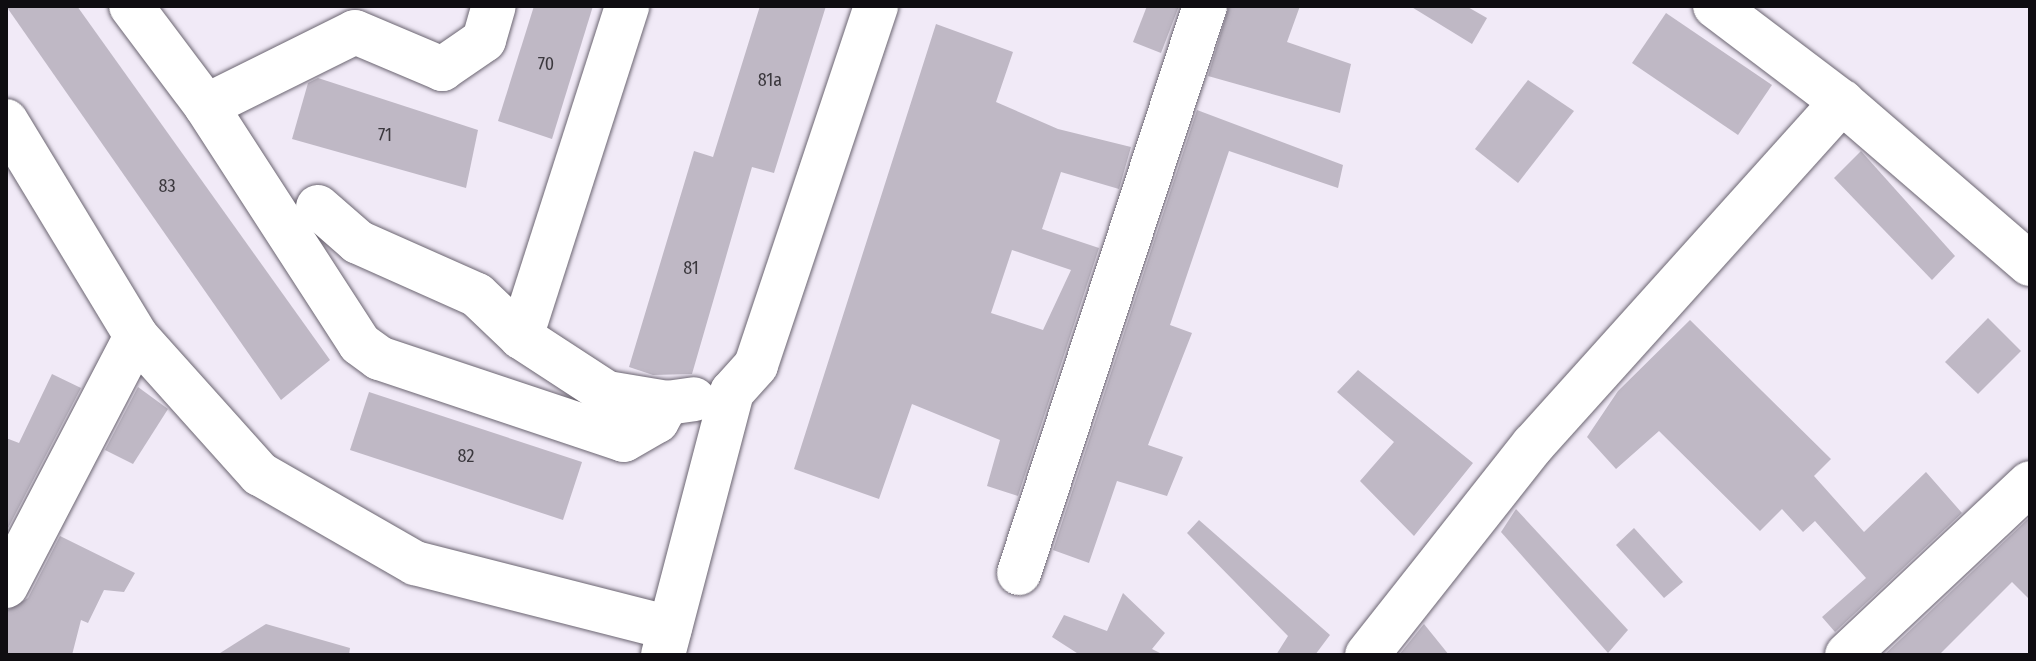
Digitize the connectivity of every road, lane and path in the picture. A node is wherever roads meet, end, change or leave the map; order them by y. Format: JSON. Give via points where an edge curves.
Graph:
{"nodes":[{"id":1,"x":131,"y":6,"type":"edge"},
{"id":2,"x":494,"y":6,"type":"edge"},
{"id":3,"x":627,"y":6,"type":"edge"},
{"id":4,"x":876,"y":6,"type":"edge"},
{"id":5,"x":1205,"y":6,"type":"edge"},
{"id":6,"x":1715,"y":6,"type":"edge"},
{"id":7,"x":1842,"y":102,"type":"junction"},
{"id":8,"x":206,"y":106,"type":"junction"},
{"id":9,"x":6,"y":121,"type":"edge"},
{"id":10,"x":318,"y":207,"type":"dead end"},
{"id":11,"x":2030,"y":264,"type":"edge"},
{"id":12,"x":136,"y":336,"type":"junction"},
{"id":13,"x":521,"y":337,"type":"junction"},
{"id":14,"x":732,"y":392,"type":"junction"},
{"id":15,"x":667,"y":403,"type":"junction"},
{"id":16,"x":2030,"y":483,"type":"edge"},
{"id":17,"x":1019,"y":573,"type":"dead end"},
{"id":18,"x":6,"y":586,"type":"edge"},
{"id":19,"x":667,"y":642,"type":"edge"},
{"id":20,"x":1367,"y":655,"type":"edge"},
{"id":21,"x":1847,"y":655,"type":"edge"}],
"edges":[{"from":1,"to":8,"type":"street"},
{"from":2,"to":8,"type":"street","via":[[484,40],[442,69],[355,32]]},
{"from":3,"to":13,"type":"street"},
{"from":4,"to":14,"type":"street","via":[[756,365]]},
{"from":5,"to":17,"type":"street"},
{"from":6,"to":7,"type":"street"},
{"from":7,"to":11,"type":"street"},
{"from":7,"to":20,"type":"street","via":[[1533,445]]},
{"from":8,"to":15,"type":"street","via":[[360,344],[379,358],[624,440],[657,421]]},
{"from":9,"to":12,"type":"street"},
{"from":10,"to":13,"type":"street","via":[[358,242],[477,295]]},
{"from":12,"to":18,"type":"street"},
{"from":12,"to":19,"type":"street","via":[[260,474],[415,563]]},
{"from":13,"to":15,"type":"street","via":[[607,393]]},
{"from":14,"to":15,"type":"street"},
{"from":14,"to":19,"type":"street"},
{"from":16,"to":21,"type":"street"}]}
